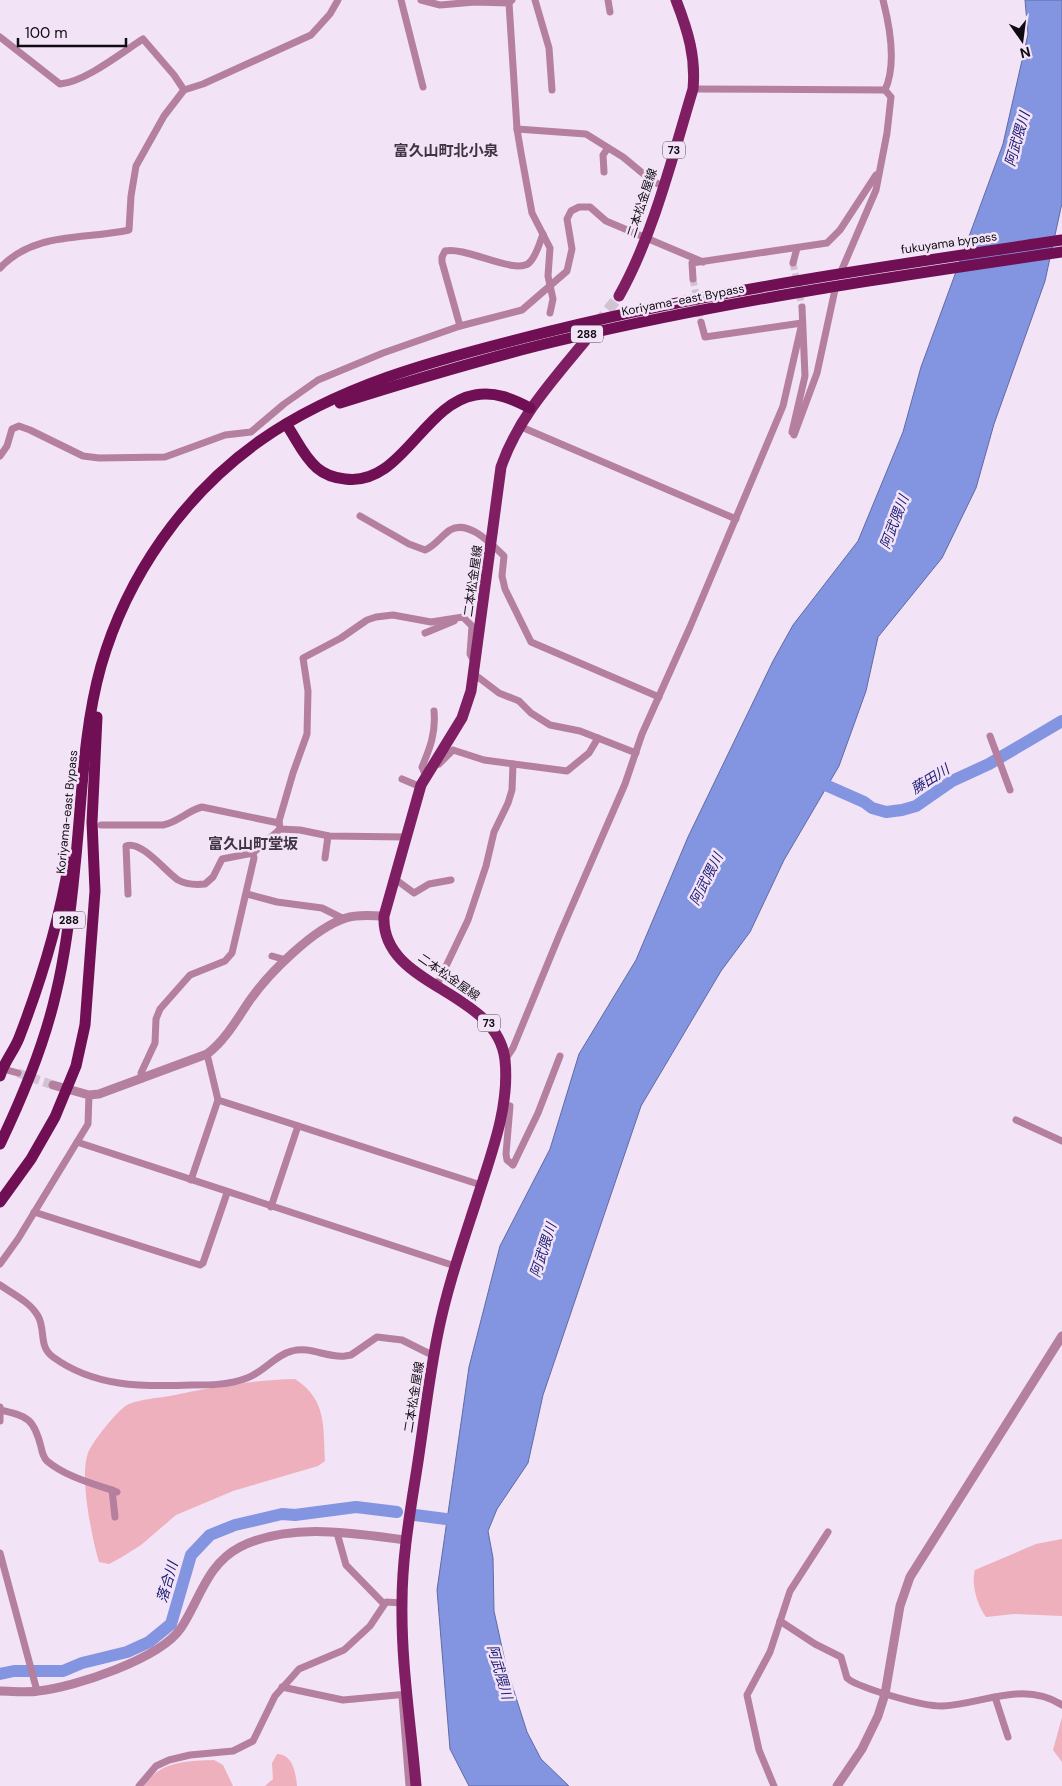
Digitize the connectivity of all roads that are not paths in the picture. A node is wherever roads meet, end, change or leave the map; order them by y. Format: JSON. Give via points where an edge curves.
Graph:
{"nodes":[{"id":1,"x":338,"y":0,"type":"edge"},
{"id":2,"x":400,"y":0,"type":"edge"},
{"id":3,"x":421,"y":0,"type":"edge"},
{"id":4,"x":535,"y":0,"type":"edge"},
{"id":5,"x":608,"y":0,"type":"edge"},
{"id":6,"x":676,"y":0,"type":"edge"},
{"id":7,"x":882,"y":0,"type":"edge"},
{"id":8,"x":510,"y":2,"type":"edge"},
{"id":9,"x":441,"y":3,"type":"edge"},
{"id":10,"x":610,"y":12,"type":"dead end"},
{"id":11,"x":0,"y":37,"type":"edge"},
{"id":12,"x":423,"y":87,"type":"dead end"},
{"id":13,"x":693,"y":89,"type":"junction"},
{"id":14,"x":184,"y":90,"type":"junction"},
{"id":15,"x":552,"y":90,"type":"dead end"},
{"id":16,"x":886,"y":90,"type":"junction"},
{"id":17,"x":517,"y":129,"type":"junction"},
{"id":18,"x":608,"y":148,"type":"junction"},
{"id":19,"x":880,"y":169,"type":"junction"},
{"id":20,"x":604,"y":172,"type":"dead end"},
{"id":21,"x":662,"y":186,"type":"junction"},
{"id":22,"x":544,"y":234,"type":"junction"},
{"id":23,"x":646,"y":237,"type":"junction"},
{"id":24,"x":1062,"y":240,"type":"edge"},
{"id":25,"x":797,"y":248,"type":"junction"},
{"id":26,"x":1062,"y":252,"type":"edge"},
{"id":27,"x":703,"y":262,"type":"junction"},
{"id":28,"x":793,"y":263,"type":"tunnel mouth"},
{"id":29,"x":0,"y":268,"type":"edge"},
{"id":30,"x":840,"y":274,"type":"junction"},
{"id":31,"x":693,"y":279,"type":"tunnel mouth"},
{"id":32,"x":550,"y":285,"type":"junction"},
{"id":33,"x":836,"y":286,"type":"junction"},
{"id":34,"x":619,"y":296,"type":"tunnel mouth"},
{"id":35,"x":802,"y":307,"type":"tunnel mouth"},
{"id":36,"x":550,"y":313,"type":"dead end"},
{"id":37,"x":701,"y":322,"type":"tunnel mouth"},
{"id":38,"x":802,"y":323,"type":"junction"},
{"id":39,"x":460,"y":326,"type":"junction"},
{"id":40,"x":585,"y":341,"type":"dead end"},
{"id":41,"x":530,"y":408,"type":"junction"},
{"id":42,"x":288,"y":426,"type":"junction"},
{"id":43,"x":519,"y":426,"type":"junction"},
{"id":44,"x":0,"y":456,"type":"edge"},
{"id":45,"x":360,"y":516,"type":"dead end"},
{"id":46,"x":736,"y":519,"type":"junction"},
{"id":47,"x":492,"y":542,"type":"junction"},
{"id":48,"x":456,"y":619,"type":"junction"},
{"id":49,"x":424,"y":633,"type":"dead end"},
{"id":50,"x":475,"y":669,"type":"junction"},
{"id":51,"x":96,"y":685,"type":"junction"},
{"id":52,"x":659,"y":698,"type":"junction"},
{"id":53,"x":92,"y":709,"type":"junction"},
{"id":54,"x":434,"y":712,"type":"dead end"},
{"id":55,"x":598,"y":738,"type":"junction"},
{"id":56,"x":990,"y":738,"type":"dead end"},
{"id":57,"x":636,"y":753,"type":"junction"},
{"id":58,"x":513,"y":764,"type":"junction"},
{"id":59,"x":426,"y":777,"type":"junction"},
{"id":60,"x":402,"y":779,"type":"dead end"},
{"id":61,"x":1010,"y":788,"type":"dead end"},
{"id":62,"x":101,"y":825,"type":"dead end"},
{"id":63,"x":280,"y":826,"type":"junction"},
{"id":64,"x":328,"y":836,"type":"junction"},
{"id":65,"x":406,"y":837,"type":"junction"},
{"id":66,"x":253,"y":853,"type":"junction"},
{"id":67,"x":325,"y":858,"type":"dead end"},
{"id":68,"x":395,"y":879,"type":"junction"},
{"id":69,"x":451,"y":880,"type":"dead end"},
{"id":70,"x":128,"y":894,"type":"dead end"},
{"id":71,"x":247,"y":894,"type":"junction"},
{"id":72,"x":384,"y":916,"type":"junction"},
{"id":73,"x":344,"y":919,"type":"junction"},
{"id":74,"x":272,"y":956,"type":"dead end"},
{"id":75,"x":286,"y":960,"type":"junction"},
{"id":76,"x":437,"y":985,"type":"junction"},
{"id":77,"x":207,"y":1054,"type":"junction"},
{"id":78,"x":560,"y":1056,"type":"dead end"},
{"id":79,"x":505,"y":1060,"type":"junction"},
{"id":80,"x":1,"y":1071,"type":"edge"},
{"id":81,"x":18,"y":1074,"type":"tunnel mouth"},
{"id":82,"x":142,"y":1080,"type":"junction"},
{"id":83,"x":53,"y":1085,"type":"tunnel mouth"},
{"id":84,"x":67,"y":1091,"type":"junction"},
{"id":85,"x":89,"y":1095,"type":"junction"},
{"id":86,"x":218,"y":1100,"type":"junction"},
{"id":87,"x":503,"y":1105,"type":"junction"},
{"id":88,"x":1016,"y":1120,"type":"dead end"},
{"id":89,"x":298,"y":1126,"type":"junction"},
{"id":90,"x":1062,"y":1141,"type":"edge"},
{"id":91,"x":77,"y":1142,"type":"junction"},
{"id":92,"x":0,"y":1144,"type":"edge"},
{"id":93,"x":191,"y":1180,"type":"junction"},
{"id":94,"x":481,"y":1185,"type":"junction"},
{"id":95,"x":227,"y":1193,"type":"junction"},
{"id":96,"x":0,"y":1202,"type":"edge"},
{"id":97,"x":272,"y":1207,"type":"junction"},
{"id":98,"x":34,"y":1212,"type":"junction"},
{"id":99,"x":0,"y":1264,"type":"edge"},
{"id":100,"x":455,"y":1266,"type":"junction"},
{"id":101,"x":0,"y":1285,"type":"edge"},
{"id":102,"x":1061,"y":1339,"type":"edge"},
{"id":103,"x":434,"y":1356,"type":"junction"},
{"id":104,"x":0,"y":1406,"type":"edge"},
{"id":105,"x":0,"y":1410,"type":"edge"},
{"id":106,"x":0,"y":1422,"type":"edge"},
{"id":107,"x":115,"y":1517,"type":"dead end"},
{"id":108,"x":828,"y":1532,"type":"dead end"},
{"id":109,"x":337,"y":1533,"type":"junction"},
{"id":110,"x":405,"y":1540,"type":"junction"},
{"id":111,"x":0,"y":1553,"type":"edge"},
{"id":112,"x":402,"y":1603,"type":"junction"},
{"id":113,"x":384,"y":1604,"type":"junction"},
{"id":114,"x":780,"y":1621,"type":"junction"},
{"id":115,"x":282,"y":1687,"type":"junction"},
{"id":116,"x":0,"y":1691,"type":"edge"},
{"id":117,"x":37,"y":1691,"type":"junction"},
{"id":118,"x":405,"y":1694,"type":"junction"},
{"id":119,"x":886,"y":1694,"type":"junction"},
{"id":120,"x":996,"y":1696,"type":"junction"},
{"id":121,"x":1062,"y":1705,"type":"edge"},
{"id":122,"x":1008,"y":1737,"type":"dead end"},
{"id":123,"x":139,"y":1786,"type":"edge"},
{"id":124,"x":408,"y":1786,"type":"edge"},
{"id":125,"x":416,"y":1786,"type":"edge"},
{"id":126,"x":774,"y":1786,"type":"edge"},
{"id":127,"x":837,"y":1786,"type":"edge"}],
"edges":[{"from":1,"to":14,"type":"street","via":[[311,35]]},
{"from":2,"to":12,"type":"street"},
{"from":3,"to":9,"type":"street"},
{"from":4,"to":15,"type":"street","via":[[549,48]]},
{"from":5,"to":10,"type":"street"},
{"from":6,"to":13,"type":"main road","name":"二本松金屋線","number":"73","via":[[692,48],[695,68]]},
{"from":7,"to":16,"type":"street","via":[[891,52],[892,77]]},
{"from":8,"to":9,"type":"street"},
{"from":8,"to":17,"type":"street"},
{"from":11,"to":14,"type":"street","via":[[60,84],[76,80],[143,39]]},
{"from":13,"to":16,"type":"street"},
{"from":13,"to":21,"type":"main road","name":"二本松金屋線","number":"73"},
{"from":14,"to":29,"type":"street","via":[[164,116],[136,166],[129,230],[51,239],[30,246]]},
{"from":16,"to":19,"type":"street","via":[[891,97]]},
{"from":17,"to":18,"type":"street","via":[[581,132]]},
{"from":17,"to":22,"type":"street","via":[[532,213]]},
{"from":18,"to":20,"type":"street","via":[[603,155]]},
{"from":18,"to":21,"type":"street"},
{"from":19,"to":25,"type":"street","via":[[840,230],[827,243]]},
{"from":19,"to":30,"type":"street","via":[[876,190]]},
{"from":21,"to":23,"type":"main road","name":"二本松金屋線","number":"73"},
{"from":22,"to":32,"type":"street","via":[[550,248]]},
{"from":22,"to":39,"type":"street","via":[[531,260],[525,265],[500,263],[463,250],[445,251],[442,262]]},
{"from":23,"to":27,"type":"street"},
{"from":23,"to":32,"type":"street","via":[[606,221],[590,207],[574,208],[567,223],[572,245],[567,271]]},
{"from":23,"to":34,"type":"main road","name":"二本松金屋線","number":"73","via":[[636,265]]},
{"from":24,"to":30,"type":"highway","name":"fukuyama bypass","number":"288"},
{"from":25,"to":27,"type":"street"},
{"from":25,"to":28,"type":"street"},
{"from":26,"to":33,"type":"highway","name":"Koriyama-east Bypass","number":"288"},
{"from":27,"to":31,"type":"street","via":[[692,263]]},
{"from":30,"to":42,"type":"highway","name":"Koriyama-east Bypass","number":"288","via":[[686,300],[492,346],[371,383],[331,400]]},
{"from":32,"to":36,"type":"street","via":[[553,299]]},
{"from":32,"to":39,"type":"street","via":[[517,313]]},
{"from":33,"to":38,"type":"street","via":[[817,373],[794,435],[792,430],[805,376]]},
{"from":33,"to":42,"type":"highway","name":"Koriyama-east Bypass","number":"288","via":[[647,321],[504,355],[328,407]]},
{"from":35,"to":38,"type":"street"},
{"from":37,"to":38,"type":"street","via":[[705,338]]},
{"from":38,"to":46,"type":"street","via":[[782,406]]},
{"from":39,"to":44,"type":"street","via":[[318,380],[251,432],[225,435],[172,455],[90,458],[19,426],[12,429]]},
{"from":40,"to":41,"type":"main road","name":"二本松金屋線","number":"73"},
{"from":41,"to":42,"type":"highway","via":[[494,394],[464,398],[442,412],[387,468],[371,477],[355,480],[319,469]]},
{"from":41,"to":43,"type":"main road","name":"二本松金屋線","number":"73"},
{"from":42,"to":51,"type":"highway","name":"Koriyama-east Bypass","number":"288","via":[[228,466],[195,498],[158,545],[133,586],[108,642]]},
{"from":43,"to":46,"type":"street"},
{"from":43,"to":47,"type":"main road","name":"二本松金屋線","number":"73","via":[[501,468]]},
{"from":45,"to":47,"type":"street","via":[[425,550],[458,528]]},
{"from":46,"to":52,"type":"street"},
{"from":47,"to":50,"type":"main road","name":"二本松金屋線","number":"73"},
{"from":47,"to":52,"type":"street","via":[[504,556],[503,583],[531,642]]},
{"from":48,"to":49,"type":"street"},
{"from":48,"to":50,"type":"street","via":[[463,617],[471,623],[470,657]]},
{"from":48,"to":63,"type":"street","via":[[432,622],[393,615],[376,617],[304,658],[308,691],[307,734]]},
{"from":50,"to":55,"type":"street","via":[[499,693],[519,701],[550,725]]},
{"from":50,"to":59,"type":"main road","name":"二本松金屋線","number":"73","via":[[462,718]]},
{"from":51,"to":53,"type":"highway","name":"Koriyama-east Bypass","number":"288"},
{"from":51,"to":84,"type":"highway","via":[[93,928],[85,1025]]},
{"from":52,"to":57,"type":"street"},
{"from":53,"to":80,"type":"highway","via":[[81,753],[61,906],[18,1040]]},
{"from":53,"to":92,"type":"highway","name":"Koriyama-east Bypass","number":"288","via":[[72,893],[56,994],[32,1072]]},
{"from":54,"to":59,"type":"street","via":[[431,746],[422,767]]},
{"from":55,"to":57,"type":"street"},
{"from":55,"to":58,"type":"street","via":[[589,753],[567,771]]},
{"from":56,"to":61,"type":"street"},
{"from":57,"to":79,"type":"street","via":[[513,1048]]},
{"from":58,"to":59,"type":"street","via":[[484,760],[453,750]]},
{"from":58,"to":76,"type":"street","via":[[512,790],[494,832],[468,920]]},
{"from":59,"to":60,"type":"street"},
{"from":59,"to":65,"type":"main road","name":"二本松金屋線","number":"73"},
{"from":62,"to":63,"type":"street","via":[[163,826],[202,807]]},
{"from":63,"to":64,"type":"street"},
{"from":63,"to":66,"type":"street"},
{"from":64,"to":65,"type":"street"},
{"from":64,"to":67,"type":"street"},
{"from":65,"to":68,"type":"main road","name":"二本松金屋線","number":"73"},
{"from":66,"to":70,"type":"street","via":[[222,859],[210,881],[188,884],[178,880],[138,845],[130,844],[126,846]]},
{"from":66,"to":71,"type":"street"},
{"from":68,"to":69,"type":"street","via":[[414,893],[429,884]]},
{"from":68,"to":72,"type":"main road","name":"二本松金屋線","number":"73"},
{"from":71,"to":73,"type":"street","via":[[322,908]]},
{"from":71,"to":82,"type":"street","via":[[230,956],[190,975],[157,1014],[155,1043],[141,1073]]},
{"from":72,"to":73,"type":"street"},
{"from":72,"to":76,"type":"main road","name":"二本松金屋線","number":"73","via":[[386,936],[396,955]]},
{"from":73,"to":75,"type":"street"},
{"from":74,"to":75,"type":"street"},
{"from":75,"to":77,"type":"street","via":[[264,982]]},
{"from":76,"to":79,"type":"main road","name":"二本松金屋線","number":"73","via":[[488,1022],[499,1039]]},
{"from":77,"to":82,"type":"street"},
{"from":77,"to":86,"type":"street"},
{"from":78,"to":87,"type":"street","via":[[513,1165],[506,1154],[510,1106]]},
{"from":79,"to":87,"type":"main road","name":"二本松金屋線","number":"73"},
{"from":80,"to":81,"type":"street"},
{"from":82,"to":85,"type":"street","via":[[109,1092]]},
{"from":83,"to":84,"type":"street"},
{"from":84,"to":85,"type":"street"},
{"from":84,"to":96,"type":"highway","via":[[41,1142]]},
{"from":85,"to":91,"type":"street","via":[[89,1120]]},
{"from":86,"to":89,"type":"street"},
{"from":86,"to":93,"type":"street"},
{"from":87,"to":94,"type":"main road","name":"二本松金屋線","number":"73"},
{"from":88,"to":90,"type":"street"},
{"from":89,"to":94,"type":"street"},
{"from":89,"to":97,"type":"street"},
{"from":91,"to":93,"type":"street"},
{"from":91,"to":98,"type":"street"},
{"from":93,"to":95,"type":"street"},
{"from":94,"to":100,"type":"main road","name":"二本松金屋線","number":"73"},
{"from":95,"to":97,"type":"street"},
{"from":95,"to":98,"type":"street","via":[[208,1251],[200,1265]]},
{"from":97,"to":100,"type":"street"},
{"from":98,"to":99,"type":"street"},
{"from":100,"to":103,"type":"main road","name":"二本松金屋線","number":"73"},
{"from":101,"to":103,"type":"street","via":[[34,1310],[46,1350],[52,1356],[80,1373],[102,1380],[153,1387],[229,1383],[248,1378],[290,1351],[312,1351],[340,1357],[351,1355],[377,1337],[402,1340]]},
{"from":102,"to":119,"type":"street","via":[[910,1577],[900,1606]]},
{"from":103,"to":110,"type":"main road","name":"二本松金屋線","number":"73"},
{"from":104,"to":105,"type":"street"},
{"from":105,"to":106,"type":"street"},
{"from":105,"to":107,"type":"street","via":[[20,1414],[30,1421],[38,1431],[46,1460],[75,1476],[114,1491]]},
{"from":108,"to":114,"type":"street","via":[[790,1591]]},
{"from":109,"to":110,"type":"street"},
{"from":109,"to":113,"type":"street","via":[[346,1565]]},
{"from":109,"to":117,"type":"street","via":[[274,1535],[239,1547],[212,1571],[189,1616],[161,1648],[85,1680]]},
{"from":110,"to":112,"type":"main road","name":"二本松金屋線","number":"73"},
{"from":111,"to":117,"type":"street"},
{"from":112,"to":113,"type":"street","via":[[390,1601]]},
{"from":112,"to":118,"type":"main road","name":"二本松金屋線","number":"73"},
{"from":113,"to":115,"type":"street","via":[[370,1626],[344,1650],[299,1669]]},
{"from":114,"to":119,"type":"street","via":[[841,1657],[851,1681]]},
{"from":114,"to":126,"type":"street","via":[[770,1652],[747,1695],[759,1750]]},
{"from":115,"to":118,"type":"street","via":[[343,1700]]},
{"from":115,"to":123,"type":"street","via":[[253,1742],[233,1751],[169,1760],[156,1766]]},
{"from":116,"to":117,"type":"street"},
{"from":118,"to":124,"type":"street"},
{"from":118,"to":125,"type":"main road","name":"二本松金屋線","number":"73"},
{"from":119,"to":120,"type":"street","via":[[935,1706]]},
{"from":119,"to":127,"type":"street","via":[[862,1749]]},
{"from":120,"to":121,"type":"street","via":[[1033,1694]]},
{"from":120,"to":122,"type":"street"}]}
